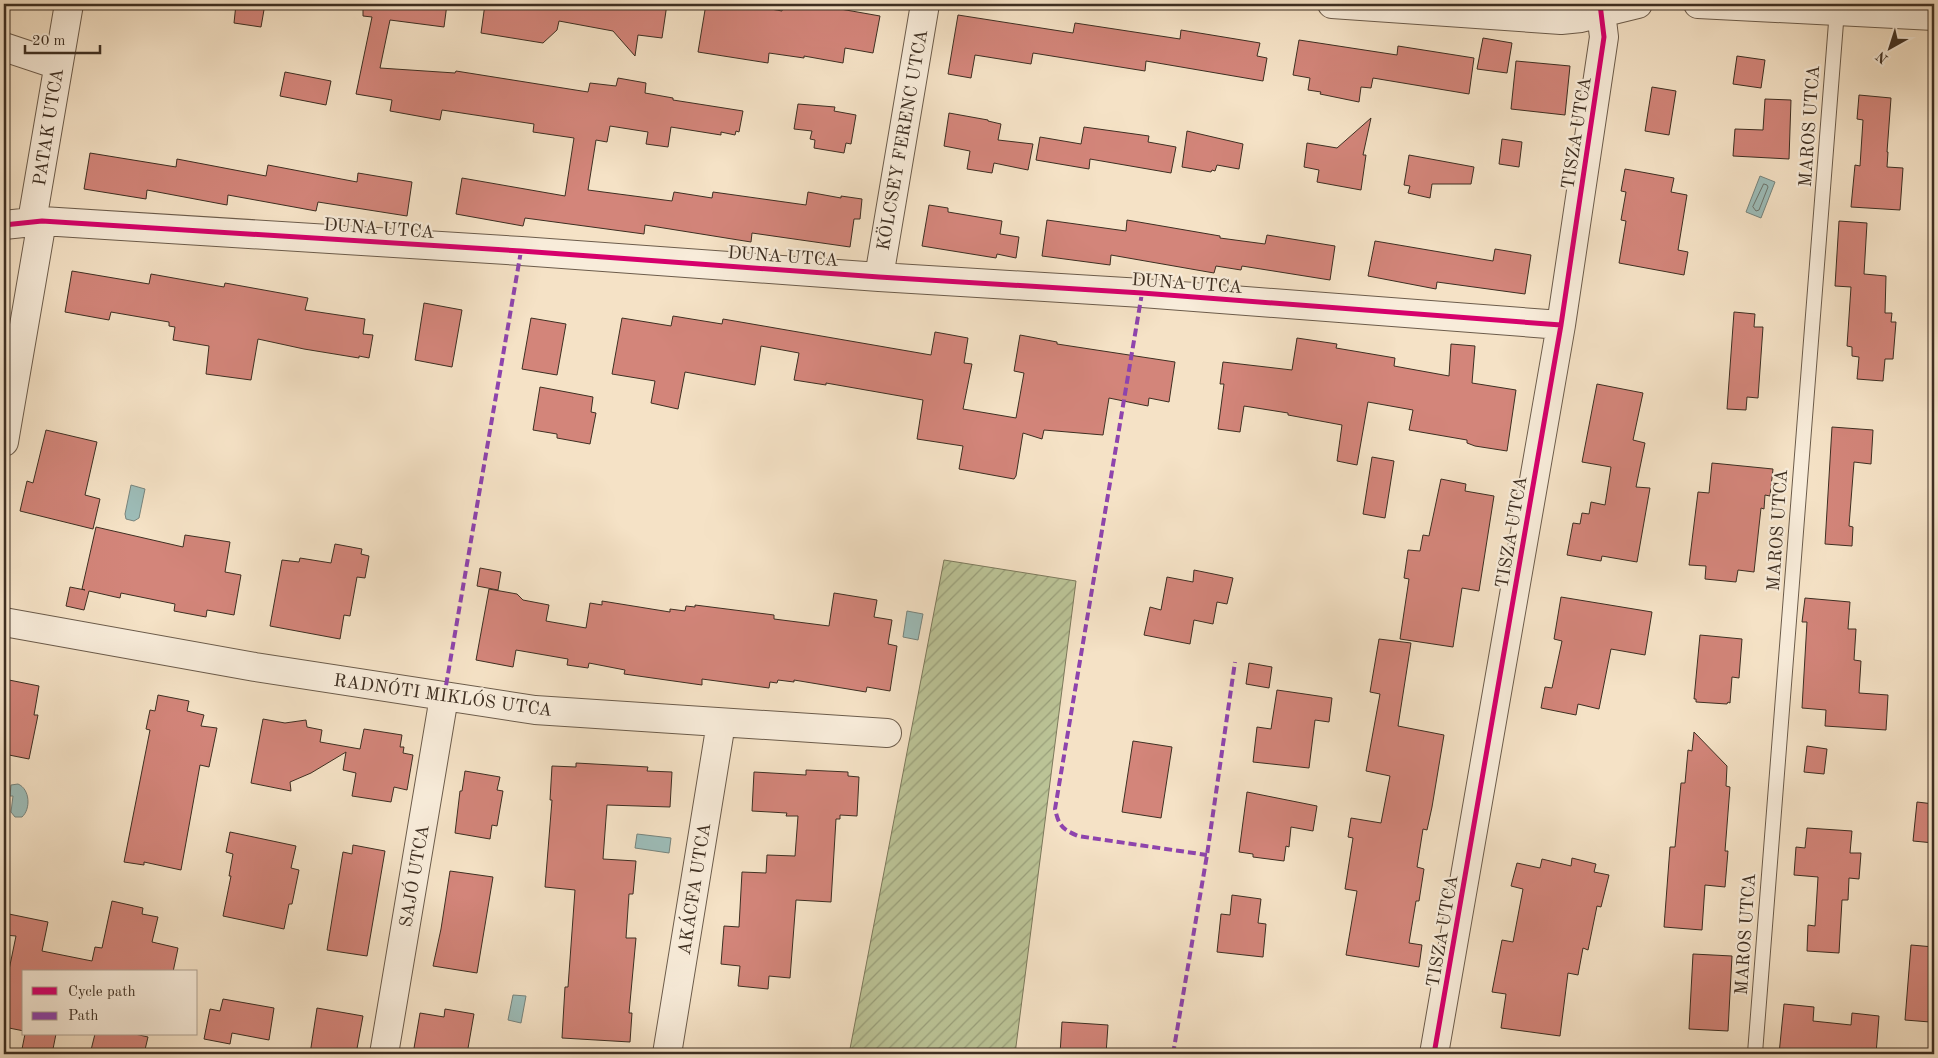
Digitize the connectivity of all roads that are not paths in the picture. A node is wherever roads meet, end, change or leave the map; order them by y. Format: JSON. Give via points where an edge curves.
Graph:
{"nodes":[{"id":1,"x":69,"y":4,"type":"edge"},
{"id":2,"x":925,"y":4,"type":"edge"},
{"id":3,"x":1332,"y":4,"type":"edge"},
{"id":4,"x":1638,"y":4,"type":"edge"},
{"id":5,"x":1698,"y":4,"type":"edge"},
{"id":6,"x":1600,"y":9,"type":"edge"},
{"id":7,"x":1837,"y":10,"type":"junction"},
{"id":8,"x":1934,"y":16,"type":"edge"},
{"id":9,"x":4,"y":47,"type":"edge"},
{"id":10,"x":58,"y":66,"type":"junction"},
{"id":11,"x":37,"y":221,"type":"junction"},
{"id":12,"x":4,"y":225,"type":"edge"},
{"id":13,"x":879,"y":277,"type":"junction"},
{"id":14,"x":1561,"y":325,"type":"junction"},
{"id":15,"x":4,"y":442,"type":"edge"},
{"id":16,"x":4,"y":622,"type":"edge"},
{"id":17,"x":444,"y":697,"type":"junction"},
{"id":18,"x":721,"y":723,"type":"junction"},
{"id":19,"x":887,"y":733,"type":"dead end"},
{"id":20,"x":1755,"y":1053,"type":"dead end"},
{"id":21,"x":384,"y":1054,"type":"edge"},
{"id":22,"x":667,"y":1054,"type":"edge"},
{"id":23,"x":1434,"y":1054,"type":"edge"}],
"edges":[{"from":1,"to":10,"type":"street","name":"PATAK UTCA"},
{"from":2,"to":13,"type":"street","name":"KÖLCSEY FERENC UTCA"},
{"from":3,"to":6,"type":"street","via":[[1561,20]]},
{"from":4,"to":6,"type":"street"},
{"from":5,"to":7,"type":"street"},
{"from":6,"to":14,"type":"street","name":"TISZA UTCA","via":[[1604,37]]},
{"from":7,"to":8,"type":"street"},
{"from":7,"to":20,"type":"lane","name":"MAROS UTCA"},
{"from":9,"to":10,"type":"street"},
{"from":10,"to":11,"type":"street","name":"PATAK UTCA"},
{"from":11,"to":12,"type":"street","name":"DUNA UTCA"},
{"from":11,"to":13,"type":"street","name":"DUNA UTCA"},
{"from":11,"to":15,"type":"street","name":"PATAK UTCA"},
{"from":13,"to":14,"type":"street","name":"DUNA UTCA","via":[[1142,293]]},
{"from":14,"to":23,"type":"street","name":"TISZA UTCA"},
{"from":16,"to":17,"type":"street","name":"RADNÓTI MIKLÓS UTCA"},
{"from":17,"to":18,"type":"street","name":"RADNÓTI MIKLÓS UTCA","via":[[535,710]]},
{"from":17,"to":21,"type":"street","name":"SAJÓ UTCA"},
{"from":18,"to":19,"type":"street","name":"RADNÓTI MIKLÓS UTCA"},
{"from":18,"to":22,"type":"street","name":"AKÁCFA UTCA"}]}
